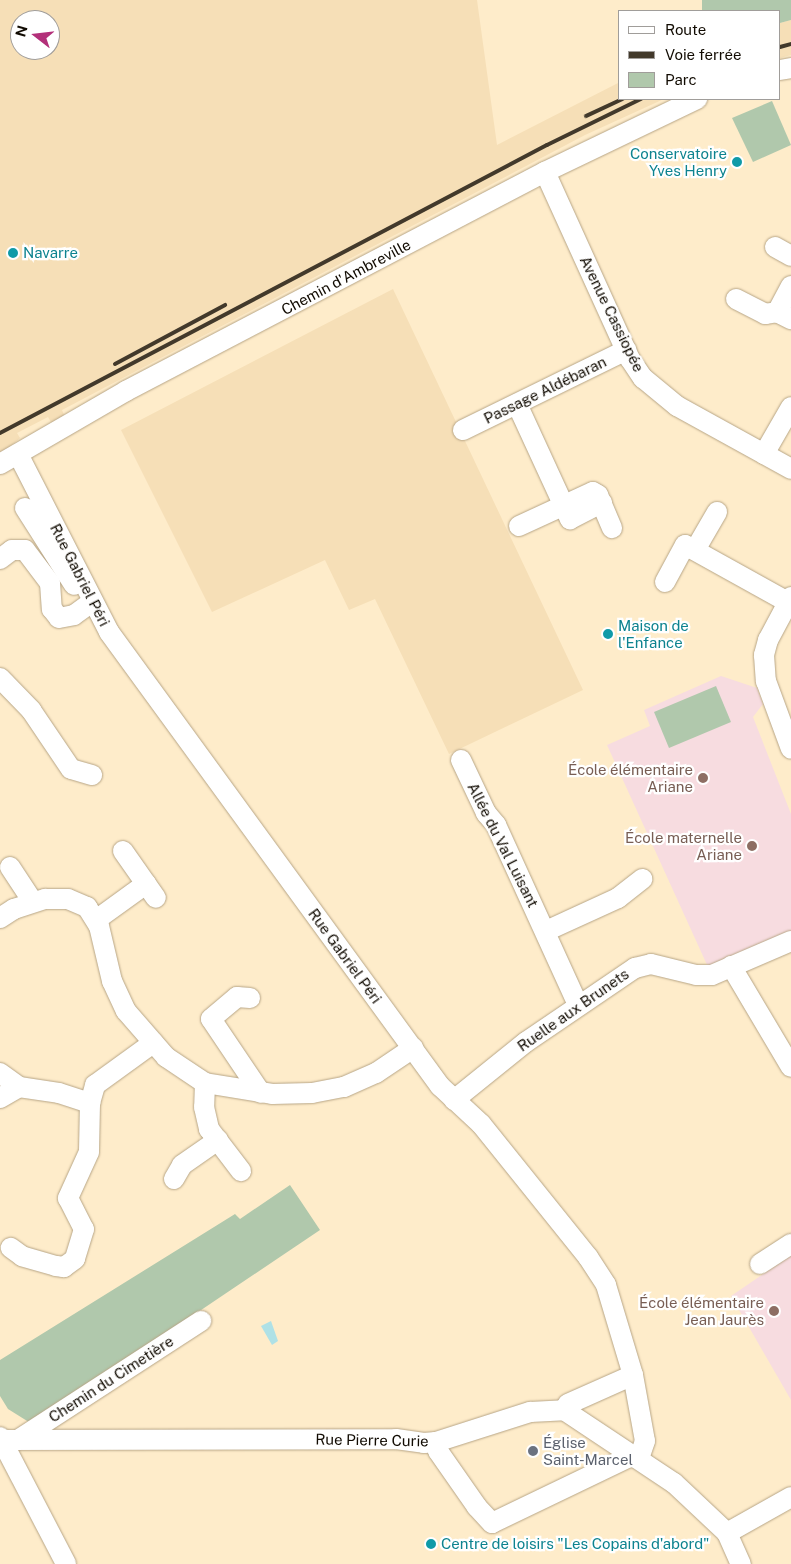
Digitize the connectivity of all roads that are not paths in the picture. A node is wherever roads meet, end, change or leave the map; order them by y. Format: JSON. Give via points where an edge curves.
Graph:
{"nodes":[{"id":1,"x":695,"y":100,"type":"edge"},
{"id":2,"x":545,"y":172,"type":"junction"},
{"id":3,"x":791,"y":286,"type":"edge"},
{"id":4,"x":736,"y":299,"type":"dead end"},
{"id":5,"x":784,"y":316,"type":"edge"},
{"id":6,"x":626,"y":350,"type":"junction"},
{"id":7,"x":517,"y":404,"type":"junction"},
{"id":8,"x":791,"y":407,"type":"edge"},
{"id":9,"x":463,"y":430,"type":"dead end"},
{"id":10,"x":18,"y":454,"type":"junction"},
{"id":11,"x":764,"y":454,"type":"junction"},
{"id":12,"x":0,"y":464,"type":"edge"},
{"id":13,"x":791,"y":469,"type":"edge"},
{"id":14,"x":563,"y":505,"type":"junction"},
{"id":15,"x":25,"y":508,"type":"dead end"},
{"id":16,"x":717,"y":512,"type":"dead end"},
{"id":17,"x":519,"y":526,"type":"dead end"},
{"id":18,"x":612,"y":528,"type":"dead end"},
{"id":19,"x":695,"y":550,"type":"junction"},
{"id":20,"x":0,"y":559,"type":"edge"},
{"id":21,"x":665,"y":582,"type":"dead end"},
{"id":22,"x":790,"y":599,"type":"edge"},
{"id":23,"x":92,"y":602,"type":"junction"},
{"id":24,"x":1,"y":685,"type":"edge"},
{"id":25,"x":785,"y":715,"type":"edge"},
{"id":26,"x":791,"y":750,"type":"edge"},
{"id":27,"x":461,"y":760,"type":"dead end"},
{"id":28,"x":92,"y":775,"type":"dead end"},
{"id":29,"x":124,"y":851,"type":"dead end"},
{"id":30,"x":10,"y":866,"type":"dead end"},
{"id":31,"x":642,"y":879,"type":"dead end"},
{"id":32,"x":34,"y":902,"type":"junction"},
{"id":33,"x":0,"y":918,"type":"edge"},
{"id":34,"x":96,"y":920,"type":"junction"},
{"id":35,"x":546,"y":931,"type":"junction"},
{"id":36,"x":791,"y":941,"type":"edge"},
{"id":37,"x":731,"y":966,"type":"junction"},
{"id":38,"x":250,"y":998,"type":"dead end"},
{"id":39,"x":578,"y":1005,"type":"junction"},
{"id":40,"x":153,"y":1043,"type":"junction"},
{"id":41,"x":413,"y":1048,"type":"junction"},
{"id":42,"x":791,"y":1066,"type":"edge"},
{"id":43,"x":0,"y":1073,"type":"edge"},
{"id":44,"x":205,"y":1083,"type":"junction"},
{"id":45,"x":19,"y":1087,"type":"junction"},
{"id":46,"x":261,"y":1092,"type":"junction"},
{"id":47,"x":0,"y":1098,"type":"edge"},
{"id":48,"x":454,"y":1100,"type":"junction"},
{"id":49,"x":90,"y":1103,"type":"junction"},
{"id":50,"x":218,"y":1140,"type":"junction"},
{"id":51,"x":241,"y":1172,"type":"dead end"},
{"id":52,"x":174,"y":1179,"type":"dead end"},
{"id":53,"x":791,"y":1244,"type":"edge"},
{"id":54,"x":11,"y":1248,"type":"dead end"},
{"id":55,"x":760,"y":1264,"type":"dead end"},
{"id":56,"x":201,"y":1321,"type":"dead end"},
{"id":57,"x":633,"y":1375,"type":"junction"},
{"id":58,"x":564,"y":1410,"type":"junction"},
{"id":59,"x":8,"y":1439,"type":"edge"},
{"id":60,"x":436,"y":1442,"type":"junction"},
{"id":61,"x":636,"y":1457,"type":"junction"},
{"id":62,"x":791,"y":1497,"type":"edge"},
{"id":63,"x":727,"y":1532,"type":"junction"},
{"id":64,"x":66,"y":1564,"type":"edge"},
{"id":65,"x":741,"y":1564,"type":"edge"}],
"edges":[{"from":1,"to":2,"type":"street","name":"Chemin d'Ambreville"},
{"from":2,"to":6,"type":"street","name":"Avenue Cassiopée"},
{"from":2,"to":10,"type":"street","name":"Chemin d'Ambreville","via":[[126,391]]},
{"from":3,"to":5,"type":"street"},
{"from":4,"to":5,"type":"street","via":[[765,314]]},
{"from":6,"to":7,"type":"street","name":"Passage Aldébaran"},
{"from":6,"to":11,"type":"street","name":"Avenue Cassiopée","via":[[643,378],[658,393]]},
{"from":7,"to":9,"type":"street","name":"Passage Aldébaran"},
{"from":7,"to":14,"type":"street"},
{"from":8,"to":11,"type":"street"},
{"from":10,"to":12,"type":"street","name":"Chemin d'Ambreville"},
{"from":10,"to":23,"type":"street","name":"Rue Gabriel Péri"},
{"from":11,"to":13,"type":"street","name":"Avenue Cassiopée"},
{"from":14,"to":17,"type":"street"},
{"from":14,"to":18,"type":"street","via":[[570,519],[602,503]]},
{"from":15,"to":23,"type":"street","via":[[71,582]]},
{"from":16,"to":19,"type":"street"},
{"from":19,"to":21,"type":"street","via":[[685,545]]},
{"from":19,"to":22,"type":"street"},
{"from":20,"to":23,"type":"street","via":[[12,550],[25,550],[50,582],[52,609],[59,618],[74,616]]},
{"from":22,"to":25,"type":"street","via":[[768,640],[764,655],[766,681]]},
{"from":23,"to":41,"type":"street","name":"Rue Gabriel Péri","via":[[109,632]]},
{"from":24,"to":28,"type":"street","via":[[31,710],[71,769]]},
{"from":25,"to":26,"type":"street"},
{"from":27,"to":35,"type":"street","name":"Allée du Val Luisant"},
{"from":29,"to":34,"type":"street","via":[[151,891]]},
{"from":30,"to":32,"type":"street"},
{"from":31,"to":35,"type":"street","via":[[618,898]]},
{"from":32,"to":33,"type":"street"},
{"from":32,"to":34,"type":"street","via":[[68,899],[82,903]]},
{"from":34,"to":40,"type":"street","via":[[112,981],[126,1011]]},
{"from":35,"to":39,"type":"street","name":"Allée du Val Luisant"},
{"from":36,"to":37,"type":"street","name":"Ruelle aux Brunets"},
{"from":37,"to":39,"type":"street","name":"Ruelle aux Brunets","via":[[712,975],[696,975],[651,964],[635,968]]},
{"from":37,"to":42,"type":"street"},
{"from":38,"to":46,"type":"street","via":[[237,997],[211,1018]]},
{"from":39,"to":48,"type":"street","name":"Ruelle aux Brunets"},
{"from":40,"to":44,"type":"street","via":[[166,1057]]},
{"from":40,"to":49,"type":"street","via":[[95,1085]]},
{"from":41,"to":46,"type":"street","via":[[376,1073],[344,1087],[312,1093]]},
{"from":41,"to":48,"type":"street","name":"Rue Gabriel Péri"},
{"from":43,"to":45,"type":"street"},
{"from":44,"to":46,"type":"street"},
{"from":44,"to":50,"type":"street","via":[[204,1107],[209,1128]]},
{"from":45,"to":47,"type":"street"},
{"from":45,"to":49,"type":"street","via":[[59,1092]]},
{"from":48,"to":57,"type":"street","name":"Rue Gabriel Péri","via":[[476,1119],[588,1257],[606,1285]]},
{"from":49,"to":54,"type":"street","via":[[88,1160],[69,1194],[69,1202],[84,1229],[75,1259],[64,1267],[56,1266],[22,1256]]},
{"from":50,"to":51,"type":"street"},
{"from":50,"to":52,"type":"street","via":[[182,1166]]},
{"from":53,"to":55,"type":"street"},
{"from":56,"to":59,"type":"street","name":"Chemin du Cimetière"},
{"from":57,"to":58,"type":"street","via":[[568,1404]]},
{"from":57,"to":61,"type":"street","name":"Rue Gabriel Péri","via":[[645,1441]]},
{"from":58,"to":60,"type":"street","name":"Rue Pierre Curie","via":[[530,1412]]},
{"from":58,"to":61,"type":"street"},
{"from":59,"to":60,"type":"street","name":"Rue Pierre Curie","via":[[396,1439]]},
{"from":59,"to":64,"type":"street"},
{"from":60,"to":61,"type":"street","via":[[438,1451],[477,1508],[492,1523]]},
{"from":61,"to":63,"type":"street","via":[[674,1483]]},
{"from":62,"to":63,"type":"street"},
{"from":63,"to":65,"type":"street"}]}
